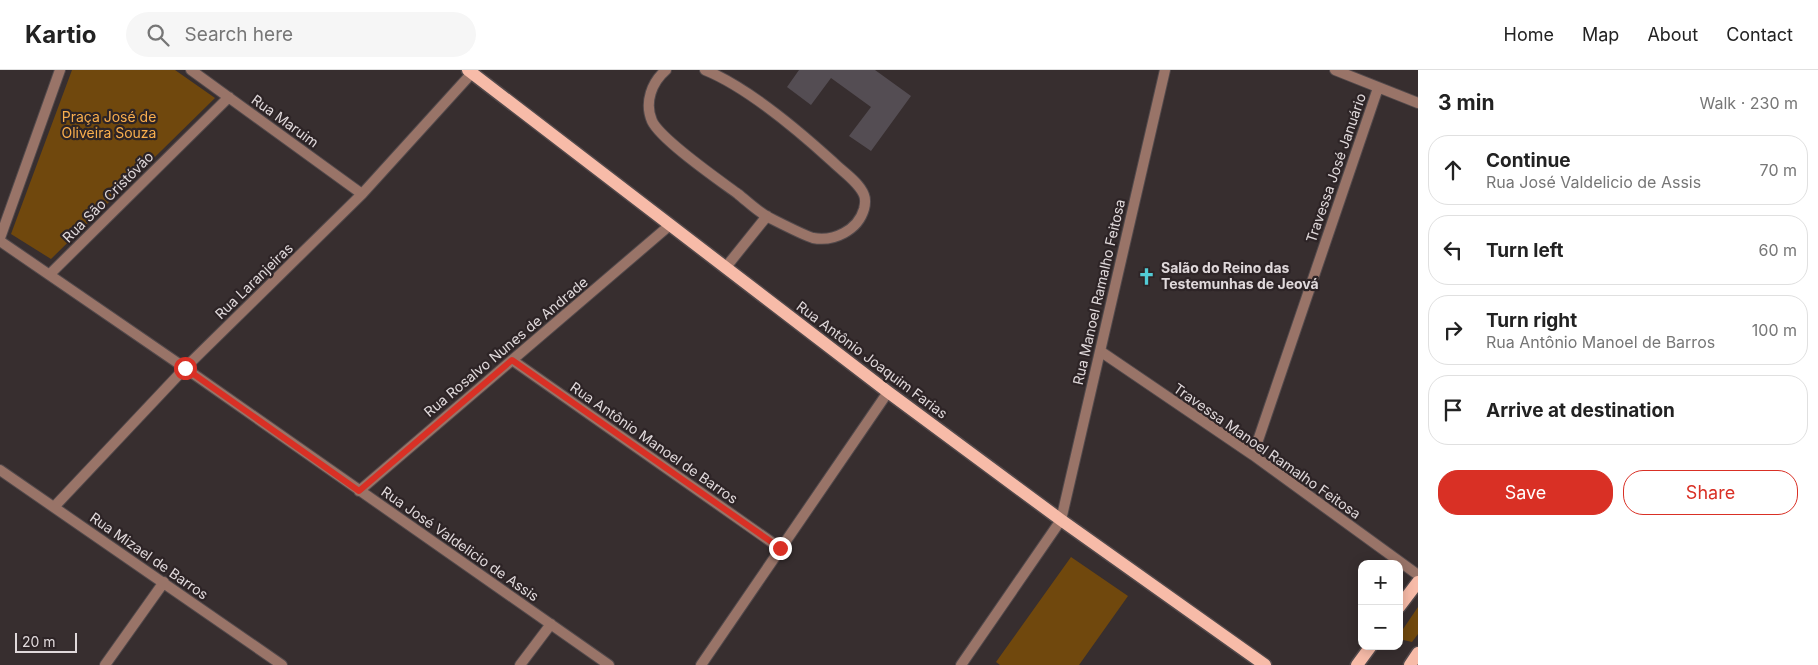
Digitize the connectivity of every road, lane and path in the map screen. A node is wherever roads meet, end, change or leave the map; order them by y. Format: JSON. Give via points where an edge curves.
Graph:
{"nodes":[{"id":1,"x":60,"y":70,"type":"edge"},
{"id":2,"x":191,"y":70,"type":"edge"},
{"id":3,"x":666,"y":70,"type":"edge"},
{"id":4,"x":705,"y":70,"type":"edge"},
{"id":5,"x":1165,"y":70,"type":"edge"},
{"id":6,"x":1335,"y":70,"type":"edge"},
{"id":7,"x":470,"y":72,"type":"edge"},
{"id":8,"x":1354,"y":74,"type":"edge"},
{"id":9,"x":1378,"y":88,"type":"junction"},
{"id":10,"x":228,"y":97,"type":"junction"},
{"id":11,"x":1418,"y":103,"type":"edge"},
{"id":12,"x":362,"y":194,"type":"junction"},
{"id":13,"x":767,"y":216,"type":"junction"},
{"id":14,"x":670,"y":225,"type":"junction"},
{"id":15,"x":0,"y":240,"type":"edge"},
{"id":16,"x":726,"y":267,"type":"junction"},
{"id":17,"x":50,"y":274,"type":"junction"},
{"id":18,"x":1100,"y":351,"type":"junction"},
{"id":19,"x":512,"y":360,"type":"junction"},
{"id":20,"x":185,"y":368,"type":"junction"},
{"id":21,"x":888,"y":392,"type":"junction"},
{"id":22,"x":1253,"y":455,"type":"junction"},
{"id":23,"x":0,"y":470,"type":"edge"},
{"id":24,"x":359,"y":491,"type":"junction"},
{"id":25,"x":54,"y":506,"type":"junction"},
{"id":26,"x":1061,"y":520,"type":"junction"},
{"id":27,"x":780,"y":548,"type":"junction"},
{"id":28,"x":1418,"y":575,"type":"edge"},
{"id":29,"x":164,"y":582,"type":"junction"},
{"id":30,"x":1418,"y":582,"type":"edge"},
{"id":31,"x":1401,"y":605,"type":"edge"},
{"id":32,"x":551,"y":624,"type":"junction"},
{"id":33,"x":1368,"y":650,"type":"edge"},
{"id":34,"x":1418,"y":652,"type":"edge"},
{"id":35,"x":104,"y":665,"type":"edge"},
{"id":36,"x":282,"y":665,"type":"edge"},
{"id":37,"x":520,"y":665,"type":"edge"},
{"id":38,"x":609,"y":665,"type":"edge"},
{"id":39,"x":701,"y":665,"type":"edge"},
{"id":40,"x":961,"y":665,"type":"edge"},
{"id":41,"x":1265,"y":665,"type":"edge"},
{"id":42,"x":1357,"y":665,"type":"edge"},
{"id":43,"x":1410,"y":665,"type":"edge"}],
"edges":[{"from":1,"to":15,"type":"street"},
{"from":2,"to":10,"type":"street","name":"Rua Maruim"},
{"from":3,"to":13,"type":"street","via":[[650,92],[650,111],[656,127],[708,172]]},
{"from":4,"to":13,"type":"street","via":[[759,102],[815,146],[865,196],[864,209],[857,224],[828,238],[812,238]]},
{"from":5,"to":18,"type":"street","name":"Rua Manoel Ramalho Feitosa"},
{"from":6,"to":8,"type":"street"},
{"from":7,"to":12,"type":"street","name":"Rua Laranjeiras"},
{"from":7,"to":14,"type":"main road","name":"Rua Antônio Joaquim Farias"},
{"from":8,"to":9,"type":"street"},
{"from":9,"to":11,"type":"street"},
{"from":9,"to":22,"type":"street","name":"Travessa José Januário"},
{"from":10,"to":12,"type":"street","name":"Rua Maruim"},
{"from":10,"to":17,"type":"street","name":"Rua São Cristóvão"},
{"from":12,"to":20,"type":"street","name":"Rua Laranjeiras"},
{"from":13,"to":16,"type":"street"},
{"from":14,"to":16,"type":"main road","name":"Rua Antônio Joaquim Farias"},
{"from":14,"to":19,"type":"street","name":"Rua Rosalvo Nunes de Andrade"},
{"from":15,"to":17,"type":"street","name":"Rua José Valdelicio de Assis"},
{"from":16,"to":21,"type":"main road","name":"Rua Antônio Joaquim Farias"},
{"from":17,"to":20,"type":"street","name":"Rua José Valdelicio de Assis"},
{"from":18,"to":22,"type":"street","name":"Travessa Manoel Ramalho Feitosa"},
{"from":18,"to":26,"type":"street","name":"Rua Manoel Ramalho Feitosa"},
{"from":19,"to":24,"type":"street","name":"Rua Rosalvo Nunes de Andrade"},
{"from":19,"to":27,"type":"street","name":"Rua Antônio Manoel de Barros"},
{"from":20,"to":24,"type":"street","name":"Rua José Valdelicio de Assis"},
{"from":20,"to":25,"type":"street","name":"Rua Laranjeiras"},
{"from":21,"to":26,"type":"main road","name":"Rua Antônio Joaquim Farias"},
{"from":21,"to":27,"type":"street"},
{"from":22,"to":28,"type":"street","name":"Travessa Manoel Ramalho Feitosa"},
{"from":23,"to":25,"type":"street","name":"Rua Mizael de Barros"},
{"from":24,"to":32,"type":"street","name":"Rua José Valdelicio de Assis"},
{"from":25,"to":29,"type":"street","name":"Rua Mizael de Barros"},
{"from":26,"to":40,"type":"street"},
{"from":26,"to":41,"type":"main road","name":"Rua Antônio Joaquim Farias"},
{"from":27,"to":39,"type":"street"},
{"from":29,"to":35,"type":"street"},
{"from":29,"to":36,"type":"street","name":"Rua Mizael de Barros"},
{"from":30,"to":31,"type":"main road"},
{"from":32,"to":37,"type":"street"},
{"from":32,"to":38,"type":"street","name":"Rua José Valdelicio de Assis"},
{"from":33,"to":42,"type":"main road"},
{"from":34,"to":43,"type":"main road"}]}
